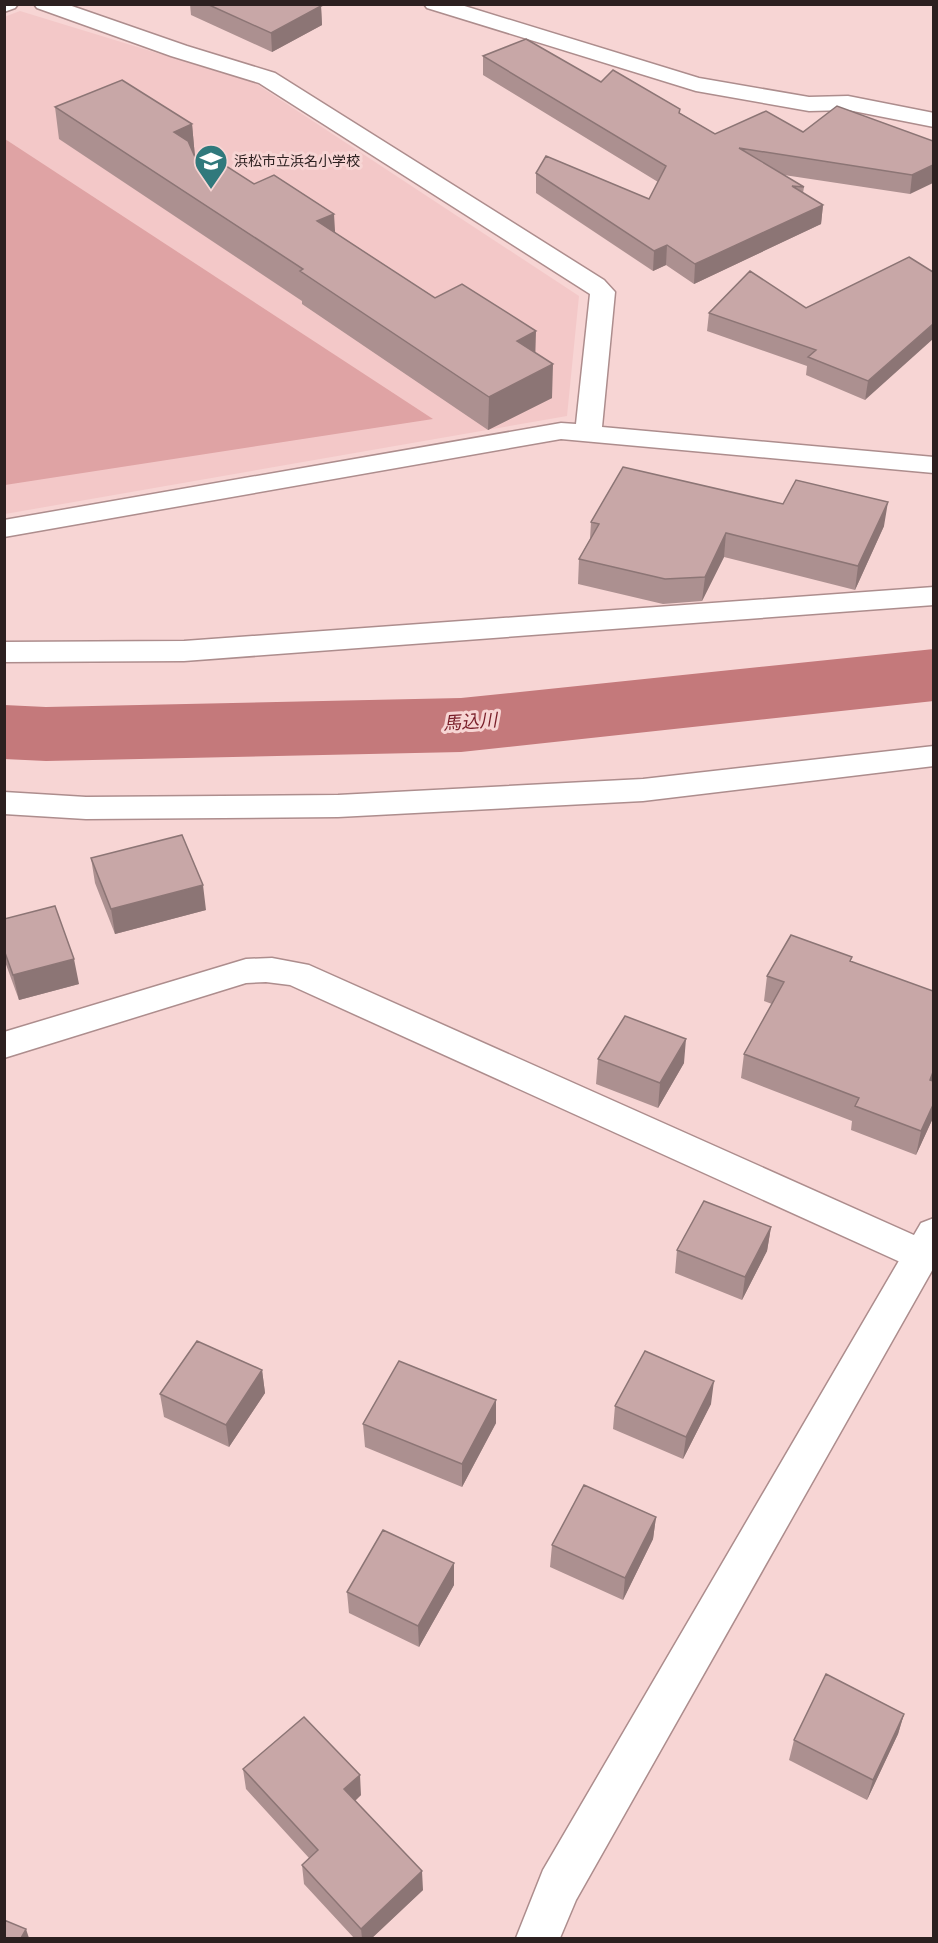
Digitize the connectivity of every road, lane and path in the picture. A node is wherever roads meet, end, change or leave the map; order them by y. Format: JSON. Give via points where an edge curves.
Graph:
{"nodes":[{"id":1,"x":44,"y":4,"type":"edge"},
{"id":2,"x":434,"y":4,"type":"edge"},
{"id":3,"x":933,"y":120,"type":"edge"},
{"id":4,"x":588,"y":434,"type":"junction"},
{"id":5,"x":933,"y":465,"type":"edge"},
{"id":6,"x":4,"y":529,"type":"edge"},
{"id":7,"x":933,"y":596,"type":"edge"},
{"id":8,"x":4,"y":652,"type":"edge"},
{"id":9,"x":933,"y":756,"type":"edge"},
{"id":10,"x":4,"y":803,"type":"edge"},
{"id":11,"x":4,"y":1045,"type":"edge"},
{"id":12,"x":928,"y":1244,"type":"edge"},
{"id":13,"x":538,"y":1938,"type":"edge"}],
"edges":[{"from":1,"to":4,"type":"street","via":[[267,78],[595,285],[603,292]]},
{"from":2,"to":3,"type":"street","via":[[696,84],[809,104],[848,103],[881,108]]},
{"from":4,"to":5,"type":"street"},
{"from":4,"to":6,"type":"street","via":[[561,431]]},
{"from":7,"to":8,"type":"street","via":[[184,651]]},
{"from":9,"to":10,"type":"street","via":[[643,790],[338,806],[86,808]]},
{"from":11,"to":12,"type":"street","via":[[246,970],[279,970],[297,974]]},
{"from":12,"to":13,"type":"street","via":[[559,1886]]}]}
